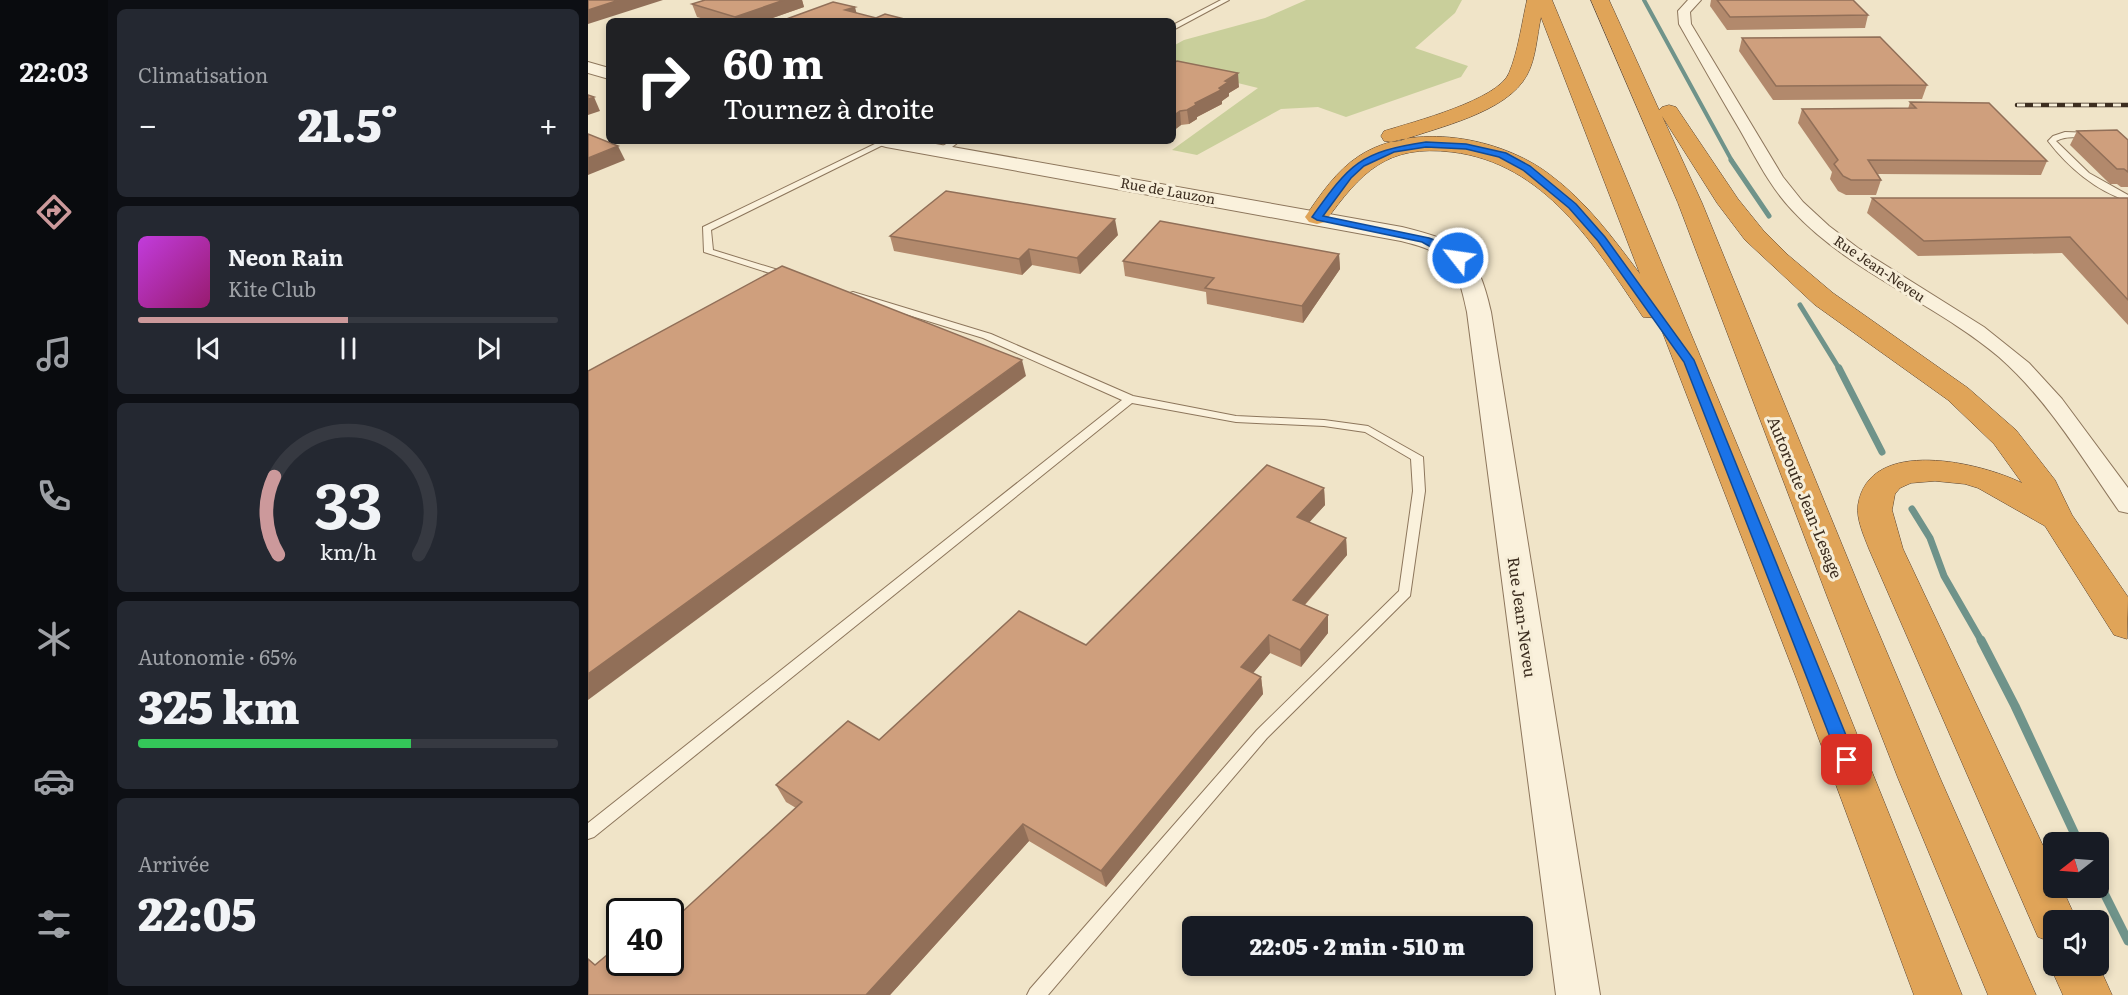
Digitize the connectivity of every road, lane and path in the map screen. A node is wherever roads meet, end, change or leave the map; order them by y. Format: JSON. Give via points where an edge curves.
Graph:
{"nodes":[{"id":1,"x":1226,"y":0,"type":"edge"},
{"id":2,"x":1536,"y":0,"type":"edge"},
{"id":3,"x":1543,"y":0,"type":"edge"},
{"id":4,"x":1600,"y":0,"type":"edge"},
{"id":5,"x":1695,"y":0,"type":"edge"},
{"id":6,"x":1176,"y":26,"type":"edge"},
{"id":7,"x":1625,"y":55,"type":"junction"},
{"id":8,"x":588,"y":67,"type":"edge"},
{"id":9,"x":606,"y":73,"type":"edge"},
{"id":10,"x":2098,"y":137,"type":"edge"},
{"id":11,"x":881,"y":144,"type":"edge"},
{"id":12,"x":924,"y":144,"type":"edge"},
{"id":13,"x":948,"y":146,"type":"edge"},
{"id":14,"x":2128,"y":198,"type":"edge"},
{"id":15,"x":1293,"y":213,"type":"junction"},
{"id":16,"x":1317,"y":217,"type":"junction"},
{"id":17,"x":1447,"y":250,"type":"joint"},
{"id":18,"x":796,"y":278,"type":"edge"},
{"id":19,"x":843,"y":292,"type":"edge"},
{"id":20,"x":1689,"y":362,"type":"junction"},
{"id":21,"x":1130,"y":399,"type":"junction"},
{"id":22,"x":2128,"y":505,"type":"edge"},
{"id":23,"x":2057,"y":518,"type":"junction"},
{"id":24,"x":2128,"y":626,"type":"edge"},
{"id":25,"x":588,"y":832,"type":"edge"},
{"id":26,"x":2049,"y":910,"type":"edge"},
{"id":27,"x":2079,"y":976,"type":"edge"},
{"id":28,"x":1036,"y":995,"type":"edge"},
{"id":29,"x":1578,"y":995,"type":"edge"},
{"id":30,"x":1938,"y":995,"type":"edge"},
{"id":31,"x":2012,"y":995,"type":"edge"},
{"id":32,"x":2088,"y":995,"type":"edge"}],
"edges":[{"from":1,"to":6,"type":"lane"},
{"from":2,"to":15,"type":"highway","via":[[1519,73],[1504,92],[1483,104],[1343,157]]},
{"from":3,"to":20,"type":"highway"},
{"from":4,"to":7,"type":"highway","name":"Autoroute Jean-Lesage"},
{"from":5,"to":22,"type":"street","name":"Rue Jean-Neveu","via":[[1684,11],[1685,24],[1789,196],[1844,244],[2019,364]]},
{"from":7,"to":23,"type":"highway","via":[[1662,99],[1724,195],[1766,248],[1824,299],[1988,419],[2043,488]]},
{"from":7,"to":31,"type":"highway","name":"Autoroute Jean-Lesage","via":[[1690,203],[1845,596]]},
{"from":8,"to":9,"type":"street"},
{"from":10,"to":14,"type":"lane","via":[[2056,136],[2052,141],[2078,170]]},
{"from":11,"to":18,"type":"lane","via":[[706,229],[709,252]]},
{"from":12,"to":13,"type":"street","name":"Rue de Lauzon"},
{"from":13,"to":15,"type":"street","name":"Rue de Lauzon"},
{"from":15,"to":16,"type":"street","name":"Rue de Lauzon"},
{"from":16,"to":17,"type":"street","name":"Rue de Lauzon","via":[[1410,236]]},
{"from":16,"to":20,"type":"highway","via":[[1351,172],[1365,160],[1384,152],[1409,146],[1447,145],[1502,155],[1544,181],[1589,225]]},
{"from":17,"to":29,"type":"street","name":"Rue Jean-Neveu","via":[[1470,273],[1479,312]]},
{"from":19,"to":21,"type":"lane","via":[[987,336]]},
{"from":20,"to":30,"type":"highway"},
{"from":21,"to":25,"type":"lane"},
{"from":21,"to":28,"type":"lane","via":[[1236,419],[1368,429],[1417,457],[1419,491],[1406,593],[1262,734]]},
{"from":23,"to":24,"type":"highway"},
{"from":23,"to":26,"type":"highway","via":[[1990,480],[1950,470],[1917,471],[1897,477],[1880,490],[1875,502],[1886,549]]},
{"from":27,"to":32,"type":"highway"}]}
